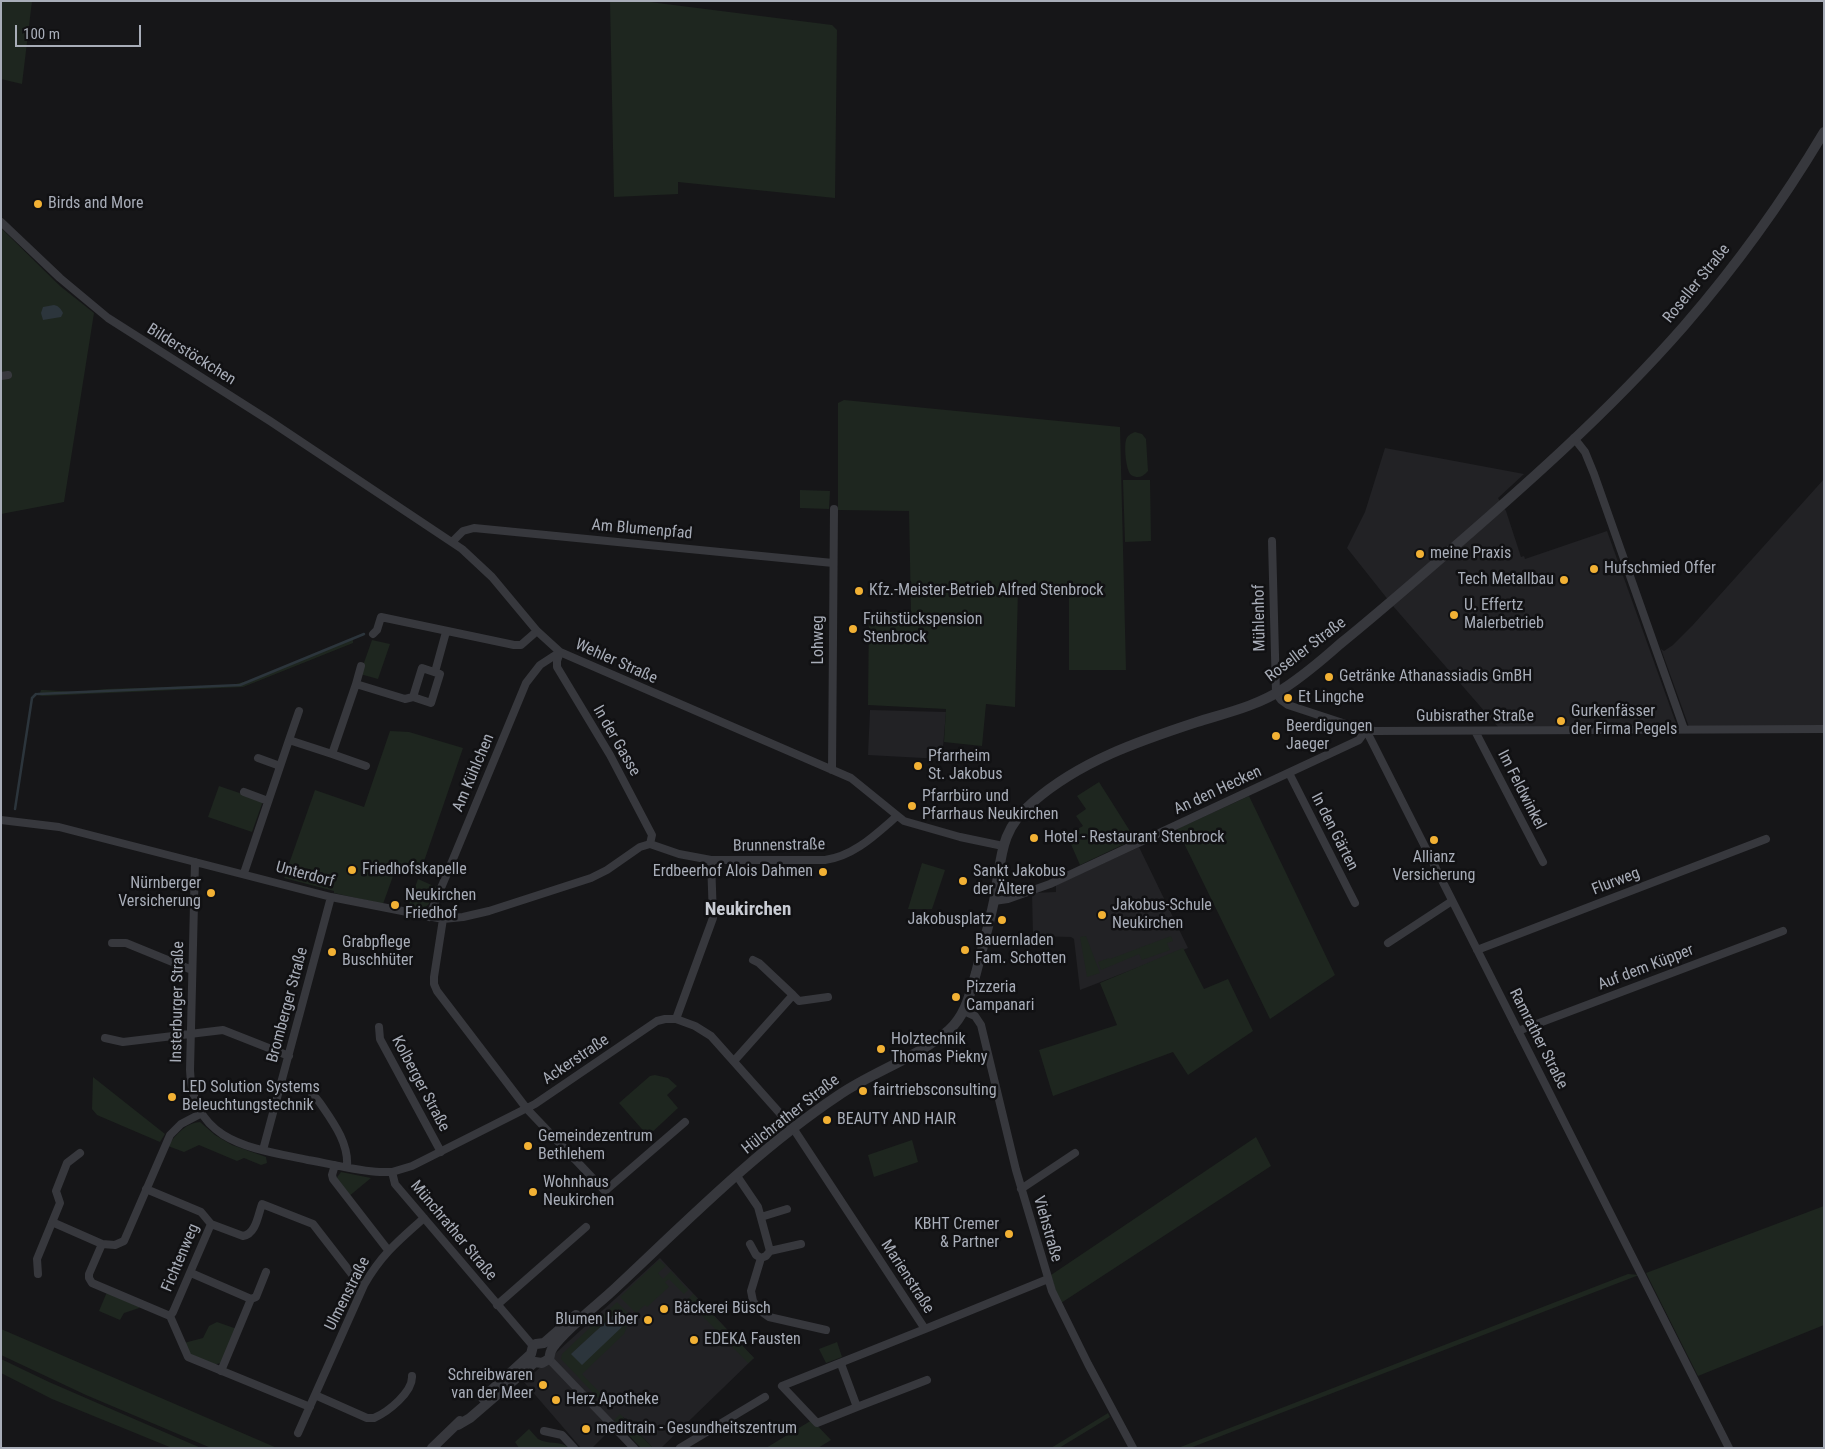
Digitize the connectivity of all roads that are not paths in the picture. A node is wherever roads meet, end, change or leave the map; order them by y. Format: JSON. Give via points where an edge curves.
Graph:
{"nodes":[{"id":1,"x":1824,"y":132,"type":"edge"},
{"id":2,"x":1,"y":222,"type":"edge"},
{"id":3,"x":1574,"y":438,"type":"junction"},
{"id":4,"x":379,"y":493,"type":"joint"},
{"id":5,"x":834,"y":509,"type":"dead end"},
{"id":6,"x":1272,"y":541,"type":"dead end"},
{"id":7,"x":452,"y":542,"type":"junction"},
{"id":8,"x":834,"y":562,"type":"junction"},
{"id":9,"x":537,"y":631,"type":"junction"},
{"id":10,"x":446,"y":632,"type":"junction"},
{"id":11,"x":373,"y":634,"type":"dead end"},
{"id":12,"x":560,"y":652,"type":"junction"},
{"id":13,"x":362,"y":666,"type":"dead end"},
{"id":14,"x":435,"y":672,"type":"junction"},
{"id":15,"x":356,"y":684,"type":"junction"},
{"id":16,"x":1276,"y":694,"type":"junction"},
{"id":17,"x":413,"y":697,"type":"junction"},
{"id":18,"x":299,"y":711,"type":"dead end"},
{"id":19,"x":1684,"y":729,"type":"junction"},
{"id":20,"x":1824,"y":729,"type":"edge"},
{"id":21,"x":1366,"y":730,"type":"junction"},
{"id":22,"x":1475,"y":730,"type":"junction"},
{"id":23,"x":289,"y":740,"type":"junction"},
{"id":24,"x":332,"y":754,"type":"junction"},
{"id":25,"x":258,"y":758,"type":"dead end"},
{"id":26,"x":280,"y":766,"type":"junction"},
{"id":27,"x":366,"y":766,"type":"dead end"},
{"id":28,"x":832,"y":770,"type":"junction"},
{"id":29,"x":1289,"y":773,"type":"junction"},
{"id":30,"x":244,"y":792,"type":"dead end"},
{"id":31,"x":268,"y":801,"type":"junction"},
{"id":32,"x":897,"y":816,"type":"junction"},
{"id":33,"x":1,"y":820,"type":"edge"},
{"id":34,"x":1766,"y":839,"type":"dead end"},
{"id":35,"x":650,"y":844,"type":"junction"},
{"id":36,"x":1003,"y":846,"type":"junction"},
{"id":37,"x":711,"y":860,"type":"junction"},
{"id":38,"x":195,"y":862,"type":"junction"},
{"id":39,"x":1543,"y":862,"type":"dead end"},
{"id":40,"x":244,"y":873,"type":"junction"},
{"id":41,"x":331,"y":896,"type":"junction"},
{"id":42,"x":994,"y":901,"type":"junction"},
{"id":43,"x":1452,"y":901,"type":"junction"},
{"id":44,"x":1355,"y":903,"type":"dead end"},
{"id":45,"x":429,"y":917,"type":"junction"},
{"id":46,"x":443,"y":919,"type":"junction"},
{"id":47,"x":1783,"y":931,"type":"dead end"},
{"id":48,"x":112,"y":943,"type":"dead end"},
{"id":49,"x":1388,"y":944,"type":"dead end"},
{"id":50,"x":1477,"y":950,"type":"junction"},
{"id":51,"x":753,"y":960,"type":"dead end"},
{"id":52,"x":192,"y":970,"type":"junction"},
{"id":53,"x":793,"y":995,"type":"junction"},
{"id":54,"x":828,"y":997,"type":"dead end"},
{"id":55,"x":964,"y":1011,"type":"junction"},
{"id":56,"x":676,"y":1019,"type":"junction"},
{"id":57,"x":379,"y":1027,"type":"dead end"},
{"id":58,"x":1518,"y":1031,"type":"junction"},
{"id":59,"x":190,"y":1035,"type":"junction"},
{"id":60,"x":105,"y":1038,"type":"dead end"},
{"id":61,"x":289,"y":1056,"type":"junction"},
{"id":62,"x":734,"y":1061,"type":"junction"},
{"id":63,"x":312,"y":1096,"type":"dead end"},
{"id":64,"x":527,"y":1109,"type":"junction"},
{"id":65,"x":202,"y":1113,"type":"junction"},
{"id":66,"x":684,"y":1122,"type":"dead end"},
{"id":67,"x":793,"y":1128,"type":"junction"},
{"id":68,"x":263,"y":1150,"type":"junction"},
{"id":69,"x":441,"y":1152,"type":"junction"},
{"id":70,"x":80,"y":1153,"type":"dead end"},
{"id":71,"x":276,"y":1153,"type":"joint"},
{"id":72,"x":1075,"y":1153,"type":"dead end"},
{"id":73,"x":335,"y":1165,"type":"junction"},
{"id":74,"x":347,"y":1167,"type":"junction"},
{"id":75,"x":392,"y":1172,"type":"junction"},
{"id":76,"x":737,"y":1176,"type":"junction"},
{"id":77,"x":146,"y":1189,"type":"junction"},
{"id":78,"x":1021,"y":1189,"type":"junction"},
{"id":79,"x":787,"y":1209,"type":"dead end"},
{"id":80,"x":761,"y":1217,"type":"junction"},
{"id":81,"x":424,"y":1218,"type":"junction"},
{"id":82,"x":52,"y":1222,"type":"junction"},
{"id":83,"x":212,"y":1224,"type":"junction"},
{"id":84,"x":586,"y":1228,"type":"dead end"},
{"id":85,"x":102,"y":1244,"type":"junction"},
{"id":86,"x":750,"y":1244,"type":"dead end"},
{"id":87,"x":800,"y":1244,"type":"dead end"},
{"id":88,"x":388,"y":1250,"type":"junction"},
{"id":89,"x":770,"y":1251,"type":"junction"},
{"id":90,"x":761,"y":1258,"type":"junction"},
{"id":91,"x":266,"y":1272,"type":"dead end"},
{"id":92,"x":191,"y":1273,"type":"junction"},
{"id":93,"x":38,"y":1274,"type":"dead end"},
{"id":94,"x":1048,"y":1279,"type":"junction"},
{"id":95,"x":364,"y":1286,"type":"junction"},
{"id":96,"x":251,"y":1299,"type":"junction"},
{"id":97,"x":497,"y":1305,"type":"junction"},
{"id":98,"x":170,"y":1316,"type":"junction"},
{"id":99,"x":925,"y":1329,"type":"junction"},
{"id":100,"x":826,"y":1330,"type":"dead end"},
{"id":101,"x":548,"y":1351,"type":"junction"},
{"id":102,"x":533,"y":1354,"type":"junction"},
{"id":103,"x":840,"y":1364,"type":"junction"},
{"id":104,"x":221,"y":1370,"type":"junction"},
{"id":105,"x":412,"y":1376,"type":"dead end"},
{"id":106,"x":927,"y":1380,"type":"dead end"},
{"id":107,"x":315,"y":1395,"type":"junction"},
{"id":108,"x":766,"y":1397,"type":"dead end"},
{"id":109,"x":310,"y":1407,"type":"junction"},
{"id":110,"x":857,"y":1407,"type":"junction"},
{"id":111,"x":544,"y":1431,"type":"dead end"},
{"id":112,"x":298,"y":1433,"type":"dead end"},
{"id":113,"x":432,"y":1448,"type":"edge"},
{"id":114,"x":574,"y":1448,"type":"edge"},
{"id":115,"x":634,"y":1448,"type":"edge"},
{"id":116,"x":680,"y":1448,"type":"edge"},
{"id":117,"x":1133,"y":1448,"type":"edge"},
{"id":118,"x":1729,"y":1448,"type":"edge"}],
"edges":[{"from":1,"to":3,"type":"street","name":"Roseller Straße","via":[[1770,216],[1708,297],[1654,359]]},
{"from":2,"to":4,"type":"street","name":"Bilderstöckchen","via":[[104,315]]},
{"from":3,"to":16,"type":"street","name":"Roseller Straße","via":[[1385,606]]},
{"from":3,"to":19,"type":"street","via":[[1586,454],[1594,474]]},
{"from":4,"to":7,"type":"street","name":"Wehler Straße"},
{"from":5,"to":8,"type":"street","name":"Lohweg"},
{"from":6,"to":16,"type":"street","name":"Mühlenhof"},
{"from":7,"to":8,"type":"street","name":"Am Blumenpfad","via":[[465,530],[474,528]]},
{"from":7,"to":9,"type":"street","name":"Wehler Straße","via":[[492,577]]},
{"from":8,"to":28,"type":"street","name":"Lohweg"},
{"from":9,"to":10,"type":"street","via":[[516,646]]},
{"from":9,"to":12,"type":"street","name":"Wehler Straße"},
{"from":10,"to":11,"type":"street","via":[[381,617]]},
{"from":10,"to":14,"type":"street"},
{"from":12,"to":28,"type":"street","name":"Wehler Straße"},
{"from":12,"to":35,"type":"street","name":"In der Gasse","via":[[557,666],[610,755],[652,835]]},
{"from":12,"to":45,"type":"street","name":"Am Kühlchen","via":[[540,665],[528,680]]},
{"from":13,"to":15,"type":"street"},
{"from":14,"to":17,"type":"street","via":[[422,668]]},
{"from":14,"to":17,"type":"street","via":[[440,674],[431,703]]},
{"from":15,"to":17,"type":"street","via":[[405,699]]},
{"from":15,"to":24,"type":"street"},
{"from":16,"to":21,"type":"street","via":[[1288,704]]},
{"from":16,"to":36,"type":"street","name":"Roseller Straße","via":[[1130,745],[1078,770],[1023,811],[1011,826]]},
{"from":18,"to":23,"type":"street"},
{"from":19,"to":20,"type":"street","name":"Gubisrather Straße"},
{"from":19,"to":22,"type":"street","name":"Gubisrather Straße"},
{"from":21,"to":22,"type":"street","name":"Gubisrather Straße"},
{"from":21,"to":29,"type":"street","name":"An den Hecken","via":[[1359,740]]},
{"from":21,"to":43,"type":"street","name":"Ramrather Straße"},
{"from":22,"to":39,"type":"street","name":"Im Feldwinkel"},
{"from":23,"to":24,"type":"street"},
{"from":23,"to":26,"type":"street"},
{"from":24,"to":27,"type":"street"},
{"from":25,"to":26,"type":"street"},
{"from":26,"to":31,"type":"street"},
{"from":28,"to":32,"type":"street","name":"Wehler Straße","via":[[857,782]]},
{"from":29,"to":42,"type":"street","name":"An den Hecken","via":[[1050,884]]},
{"from":29,"to":44,"type":"street","name":"In den Gärten"},
{"from":30,"to":31,"type":"street"},
{"from":31,"to":40,"type":"street"},
{"from":32,"to":36,"type":"street","via":[[942,832]]},
{"from":32,"to":37,"type":"street","name":"Brunnenstraße","via":[[856,850],[839,858]]},
{"from":33,"to":38,"type":"street","name":"Unterdorf","via":[[59,827]]},
{"from":34,"to":50,"type":"street","name":"Flurweg"},
{"from":35,"to":37,"type":"street","name":"Brunnenstraße"},
{"from":35,"to":46,"type":"street","name":"Unterdorf","via":[[587,880],[488,911]]},
{"from":36,"to":42,"type":"street"},
{"from":37,"to":56,"type":"street","via":[[713,915]]},
{"from":38,"to":40,"type":"street","name":"Unterdorf"},
{"from":38,"to":52,"type":"street","name":"Insterburger Straße"},
{"from":40,"to":41,"type":"street","name":"Unterdorf"},
{"from":41,"to":45,"type":"street","name":"Unterdorf"},
{"from":41,"to":61,"type":"street","name":"Bromberger Straße"},
{"from":42,"to":55,"type":"street"},
{"from":43,"to":49,"type":"street"},
{"from":43,"to":50,"type":"street","name":"Ramrather Straße"},
{"from":45,"to":46,"type":"street","name":"Unterdorf"},
{"from":46,"to":64,"type":"street","via":[[435,988]]},
{"from":47,"to":58,"type":"street","name":"Auf dem Küpper"},
{"from":48,"to":52,"type":"street","via":[[126,942]]},
{"from":50,"to":58,"type":"street","name":"Ramrather Straße"},
{"from":51,"to":53,"type":"street"},
{"from":52,"to":59,"type":"street","name":"Insterburger Straße"},
{"from":53,"to":54,"type":"street","via":[[799,1002]]},
{"from":53,"to":62,"type":"street"},
{"from":55,"to":67,"type":"street","name":"Hülchrather Straße","via":[[955,1025],[941,1036],[857,1083]]},
{"from":55,"to":78,"type":"street","name":"Viehstraße","via":[[976,1017],[981,1025]]},
{"from":56,"to":62,"type":"street","name":"Marienstraße","via":[[706,1032]]},
{"from":56,"to":64,"type":"street","name":"Ackerstraße","via":[[665,1018],[654,1023]]},
{"from":57,"to":69,"type":"street","name":"Kolberger Straße","via":[[380,1039]]},
{"from":58,"to":118,"type":"street","name":"Ramrather Straße"},
{"from":59,"to":60,"type":"street","via":[[123,1042]]},
{"from":59,"to":61,"type":"street","via":[[223,1030]]},
{"from":59,"to":65,"type":"street","name":"Insterburger Straße","via":[[191,1083]]},
{"from":61,"to":68,"type":"street","name":"Bromberger Straße"},
{"from":62,"to":67,"type":"street","name":"Marienstraße"},
{"from":63,"to":74,"type":"street","via":[[320,1103],[342,1139]]},
{"from":64,"to":66,"type":"street","via":[[605,1192]]},
{"from":64,"to":69,"type":"street","name":"Ackerstraße"},
{"from":65,"to":68,"type":"street","name":"Insterburger Straße","via":[[228,1139]]},
{"from":65,"to":77,"type":"street","via":[[181,1124],[170,1135]]},
{"from":67,"to":76,"type":"street","name":"Hülchrather Straße"},
{"from":67,"to":99,"type":"street","name":"Marienstraße"},
{"from":68,"to":71,"type":"street","name":"Insterburger Straße"},
{"from":69,"to":75,"type":"street","name":"Ackerstraße"},
{"from":70,"to":82,"type":"street","via":[[67,1163],[56,1191],[60,1203]]},
{"from":71,"to":73,"type":"street","name":"Ackerstraße"},
{"from":72,"to":78,"type":"street"},
{"from":73,"to":74,"type":"street","name":"Ackerstraße"},
{"from":73,"to":88,"type":"street","via":[[333,1179]]},
{"from":74,"to":75,"type":"street","name":"Ackerstraße"},
{"from":75,"to":81,"type":"street","name":"Münchrather Straße","via":[[396,1184]]},
{"from":76,"to":80,"type":"street","via":[[758,1206]]},
{"from":76,"to":101,"type":"street","name":"Hülchrather Straße","via":[[645,1258],[627,1270]]},
{"from":77,"to":83,"type":"street","name":"Fichtenweg","via":[[201,1212]]},
{"from":77,"to":85,"type":"street","via":[[124,1241],[115,1245]]},
{"from":78,"to":94,"type":"street","name":"Viehstraße"},
{"from":79,"to":80,"type":"street"},
{"from":80,"to":89,"type":"street"},
{"from":81,"to":88,"type":"street","name":"Ulmenstraße"},
{"from":81,"to":97,"type":"street","name":"Münchrather Straße"},
{"from":82,"to":85,"type":"street"},
{"from":82,"to":93,"type":"street","via":[[37,1259]]},
{"from":83,"to":92,"type":"street","name":"Fichtenweg"},
{"from":83,"to":95,"type":"street","via":[[247,1236],[253,1229],[261,1201],[313,1224]]},
{"from":84,"to":97,"type":"street","name":"Münchrather Straße"},
{"from":85,"to":98,"type":"street","via":[[89,1274],[90,1281]]},
{"from":86,"to":90,"type":"street"},
{"from":87,"to":89,"type":"street"},
{"from":88,"to":95,"type":"street","name":"Ulmenstraße"},
{"from":89,"to":90,"type":"street"},
{"from":90,"to":100,"type":"street","via":[[751,1291],[757,1308],[769,1317]]},
{"from":91,"to":96,"type":"street","via":[[256,1297]]},
{"from":92,"to":96,"type":"street"},
{"from":92,"to":98,"type":"street","name":"Fichtenweg"},
{"from":94,"to":99,"type":"street","name":"Marienstraße"},
{"from":94,"to":117,"type":"street","name":"Viehstraße","via":[[1060,1310]]},
{"from":95,"to":107,"type":"street","name":"Ulmenstraße"},
{"from":96,"to":104,"type":"street"},
{"from":97,"to":102,"type":"street","name":"Münchrather Straße"},
{"from":98,"to":104,"type":"street","via":[[188,1358]]},
{"from":99,"to":103,"type":"street"},
{"from":101,"to":102,"type":"street","name":"Hülchrather Straße","via":[[536,1344]]},
{"from":101,"to":102,"type":"street","name":"Hülchrather Straße","via":[[542,1363]]},
{"from":101,"to":115,"type":"street"},
{"from":102,"to":113,"type":"street","name":"Hülchrather Straße","via":[[470,1418]]},
{"from":103,"to":110,"type":"street"},
{"from":103,"to":110,"type":"street","via":[[782,1386],[817,1423]]},
{"from":104,"to":109,"type":"street"},
{"from":105,"to":107,"type":"street","via":[[412,1383],[403,1397],[374,1418],[367,1418]]},
{"from":106,"to":110,"type":"street"},
{"from":107,"to":109,"type":"street","name":"Ulmenstraße"},
{"from":108,"to":116,"type":"street"},
{"from":109,"to":112,"type":"street","name":"Ulmenstraße"},
{"from":111,"to":114,"type":"street","via":[[562,1435]]}]}
